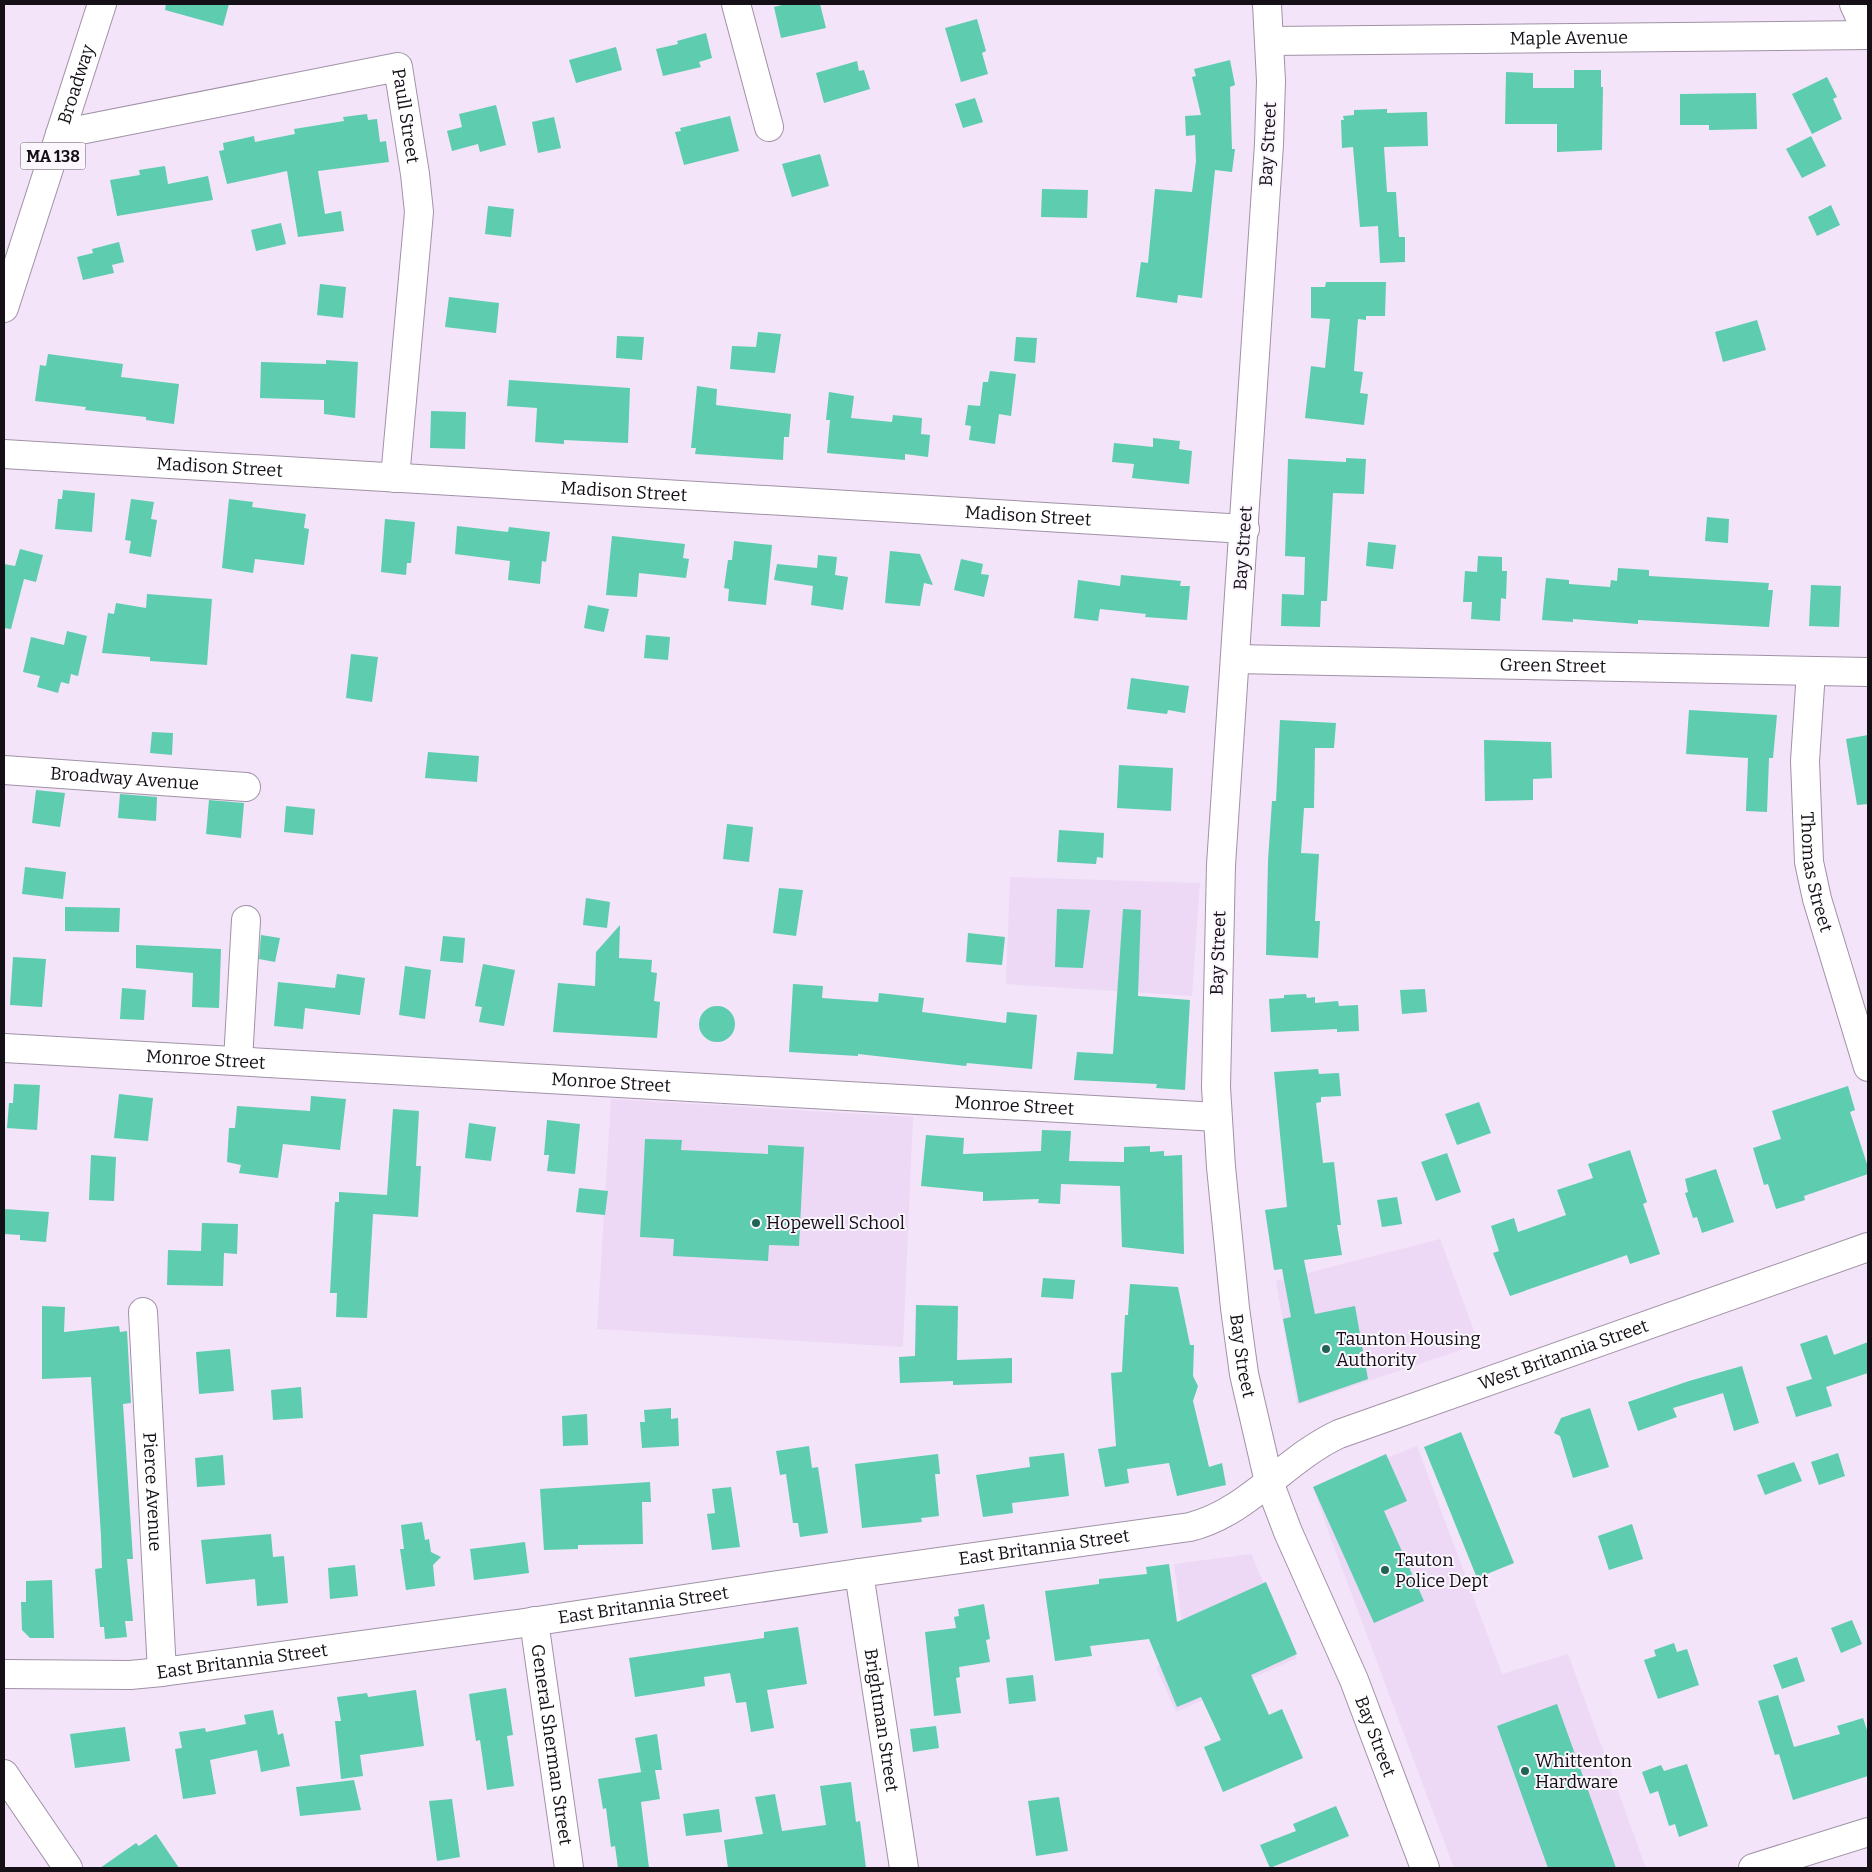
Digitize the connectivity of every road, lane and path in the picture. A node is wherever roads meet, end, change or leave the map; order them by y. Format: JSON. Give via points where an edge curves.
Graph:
{"nodes":[{"id":1,"x":102,"y":4,"type":"edge"},
{"id":2,"x":736,"y":4,"type":"edge"},
{"id":3,"x":1267,"y":4,"type":"edge"},
{"id":4,"x":1854,"y":4,"type":"edge"},
{"id":5,"x":1868,"y":35,"type":"edge"},
{"id":6,"x":1270,"y":41,"type":"junction"},
{"id":7,"x":770,"y":127,"type":"dead end"},
{"id":8,"x":60,"y":134,"type":"junction"},
{"id":9,"x":4,"y":308,"type":"edge"},
{"id":10,"x":4,"y":454,"type":"edge"},
{"id":11,"x":396,"y":478,"type":"junction"},
{"id":12,"x":1245,"y":529,"type":"junction"},
{"id":13,"x":1236,"y":659,"type":"junction"},
{"id":14,"x":1811,"y":671,"type":"junction"},
{"id":15,"x":1868,"y":672,"type":"edge"},
{"id":16,"x":4,"y":770,"type":"edge"},
{"id":17,"x":246,"y":787,"type":"dead end"},
{"id":18,"x":246,"y":920,"type":"dead end"},
{"id":19,"x":4,"y":1048,"type":"edge"},
{"id":20,"x":238,"y":1061,"type":"junction"},
{"id":21,"x":1868,"y":1067,"type":"edge"},
{"id":22,"x":1217,"y":1117,"type":"junction"},
{"id":23,"x":1868,"y":1247,"type":"edge"},
{"id":24,"x":143,"y":1312,"type":"dead end"},
{"id":25,"x":1269,"y":1482,"type":"junction"},
{"id":26,"x":859,"y":1573,"type":"junction"},
{"id":27,"x":534,"y":1621,"type":"junction"},
{"id":28,"x":162,"y":1672,"type":"junction"},
{"id":29,"x":4,"y":1674,"type":"edge"},
{"id":30,"x":4,"y":1774,"type":"edge"},
{"id":31,"x":1868,"y":1832,"type":"edge"},
{"id":32,"x":68,"y":1868,"type":"edge"},
{"id":33,"x":569,"y":1868,"type":"edge"},
{"id":34,"x":904,"y":1868,"type":"edge"},
{"id":35,"x":1425,"y":1868,"type":"edge"},
{"id":36,"x":1753,"y":1868,"type":"edge"}],
"edges":[{"from":1,"to":8,"type":"street","name":"Broadway","number":"MA 138"},
{"from":2,"to":7,"type":"street"},
{"from":3,"to":6,"type":"street","name":"Bay Street"},
{"from":4,"to":5,"type":"street"},
{"from":5,"to":6,"type":"street","name":"Maple Avenue"},
{"from":6,"to":12,"type":"street","name":"Bay Street","via":[[1269,144]]},
{"from":8,"to":9,"type":"street","name":"Broadway","number":"MA 138"},
{"from":8,"to":11,"type":"street","name":"Paull Street","via":[[398,67],[419,212]]},
{"from":10,"to":11,"type":"street","name":"Madison Street"},
{"from":11,"to":12,"type":"street","name":"Madison Street"},
{"from":12,"to":13,"type":"street","name":"Bay Street"},
{"from":13,"to":14,"type":"street","name":"Green Street"},
{"from":13,"to":22,"type":"street","name":"Bay Street","via":[[1220,908]]},
{"from":14,"to":15,"type":"street","name":"Green Street"},
{"from":14,"to":21,"type":"street","name":"Thomas Street","via":[[1805,761],[1809,862],[1817,899]]},
{"from":16,"to":17,"type":"street","name":"Broadway Avenue"},
{"from":18,"to":20,"type":"street"},
{"from":19,"to":20,"type":"street","name":"Monroe Street"},
{"from":20,"to":22,"type":"street","name":"Monroe Street"},
{"from":22,"to":25,"type":"street","name":"Bay Street","via":[[1237,1331],[1248,1398]]},
{"from":23,"to":25,"type":"street","name":"West Britannia Street","via":[[1339,1434],[1302,1455]]},
{"from":24,"to":28,"type":"street","name":"Pierce Avenue"},
{"from":25,"to":26,"type":"street","name":"East Britannia Street","via":[[1239,1506],[1210,1522],[1190,1527]]},
{"from":25,"to":35,"type":"street","name":"Bay Street","via":[[1354,1680]]},
{"from":26,"to":27,"type":"street","name":"East Britannia Street"},
{"from":26,"to":34,"type":"street","name":"Brightman Street"},
{"from":27,"to":28,"type":"street","name":"East Britannia Street"},
{"from":27,"to":33,"type":"street","name":"General Sherman Street"},
{"from":28,"to":29,"type":"street","name":"East Britannia Street","via":[[130,1675]]},
{"from":30,"to":32,"type":"street"},
{"from":31,"to":36,"type":"street"}]}
